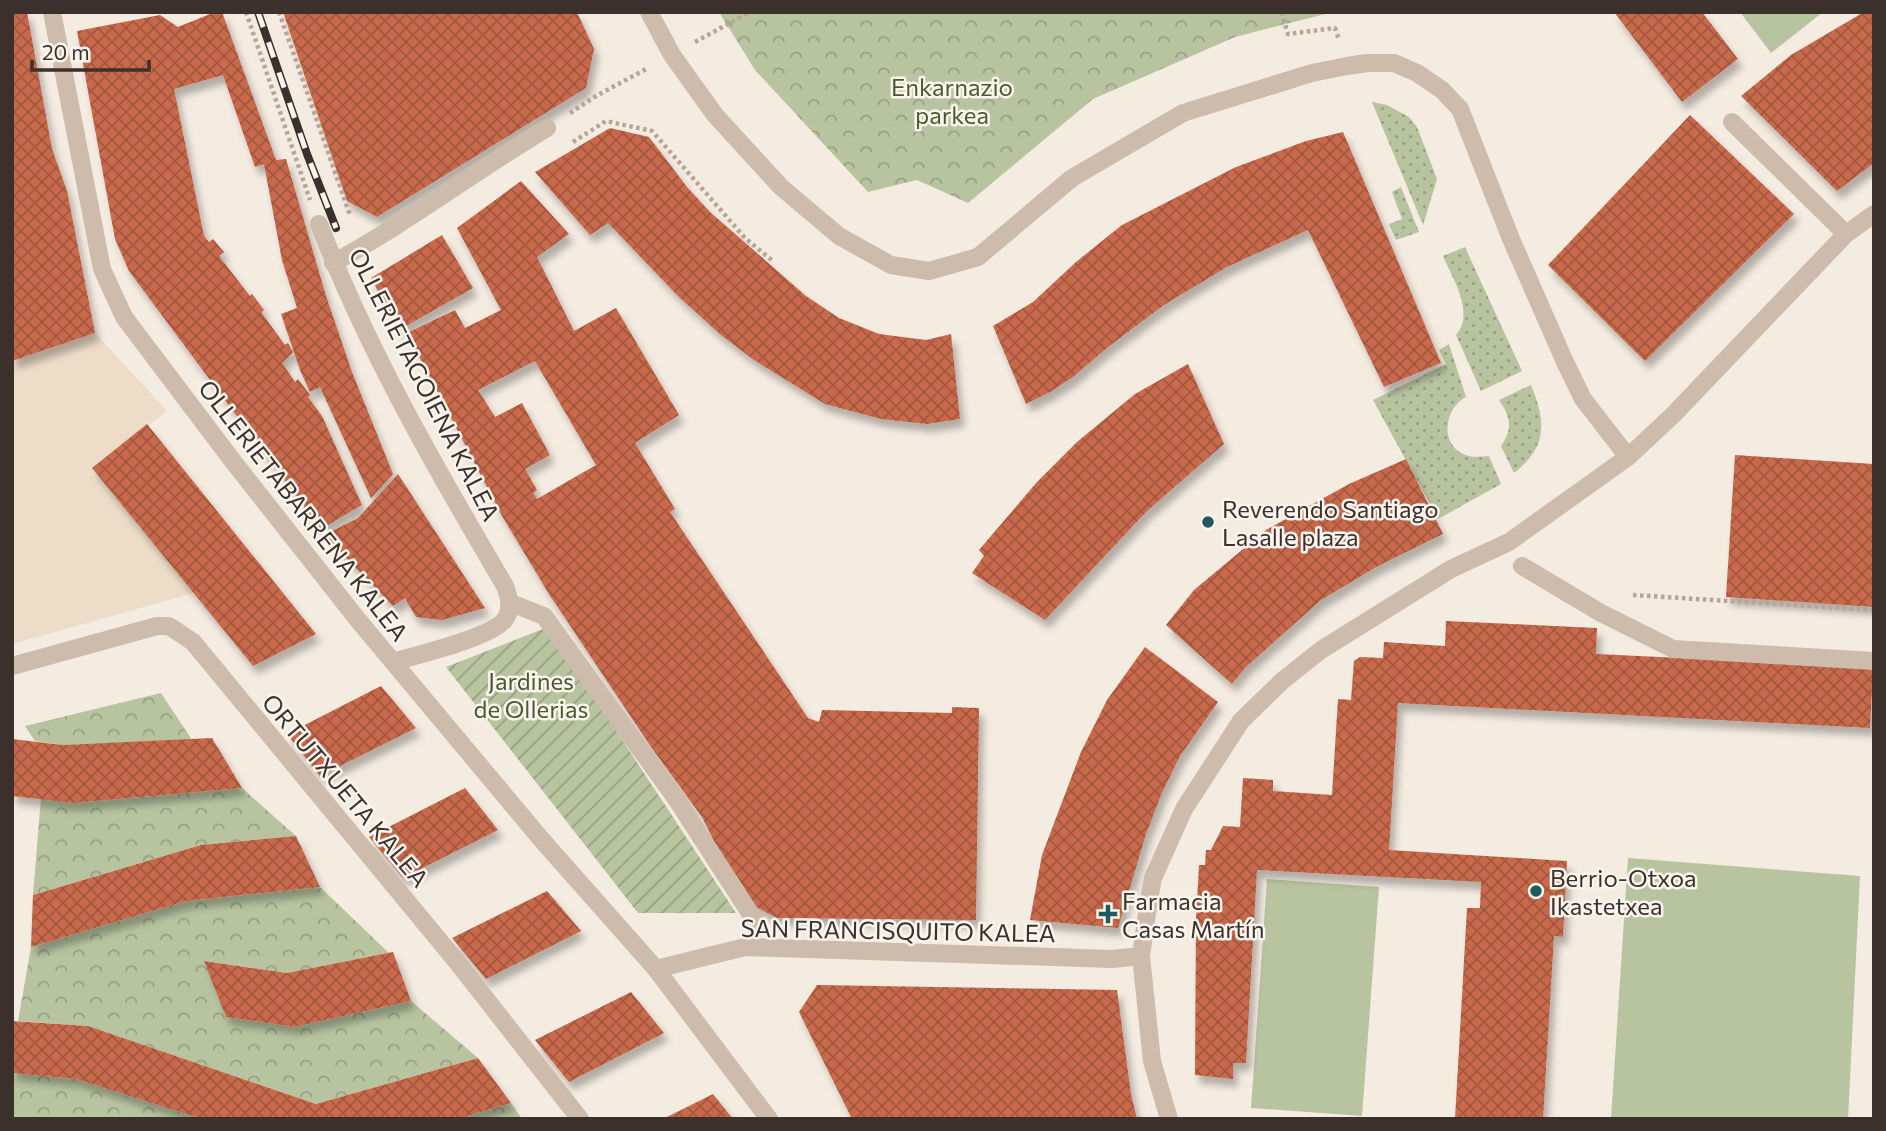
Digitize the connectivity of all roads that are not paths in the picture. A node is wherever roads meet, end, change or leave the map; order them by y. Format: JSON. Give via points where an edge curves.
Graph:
{"nodes":[{"id":1,"x":52,"y":12,"type":"edge"},
{"id":2,"x":649,"y":12,"type":"edge"},
{"id":3,"x":1732,"y":122,"type":"dead end"},
{"id":4,"x":547,"y":128,"type":"dead end"},
{"id":5,"x":1874,"y":214,"type":"edge"},
{"id":6,"x":318,"y":224,"type":"road end"},
{"id":7,"x":1846,"y":234,"type":"junction"},
{"id":8,"x":333,"y":263,"type":"junction"},
{"id":9,"x":1628,"y":457,"type":"junction"},
{"id":10,"x":1522,"y":566,"type":"dead end"},
{"id":11,"x":511,"y":603,"type":"junction"},
{"id":12,"x":1874,"y":661,"type":"edge"},
{"id":13,"x":393,"y":662,"type":"junction"},
{"id":14,"x":12,"y":666,"type":"edge"},
{"id":15,"x":759,"y":927,"type":"dead end"},
{"id":16,"x":1141,"y":956,"type":"junction"},
{"id":17,"x":656,"y":969,"type":"junction"},
{"id":18,"x":580,"y":1119,"type":"edge"},
{"id":19,"x":769,"y":1119,"type":"edge"},
{"id":20,"x":1169,"y":1119,"type":"edge"}],
"edges":[{"from":1,"to":13,"type":"street","name":"OLLERIETABARRENA KALEA","via":[[102,269],[124,317]]},
{"from":2,"to":9,"type":"street","via":[[672,55],[715,115],[781,187],[839,236],[891,265],[929,271],[978,257],[1073,178],[1183,113],[1347,66],[1394,63],[1417,73],[1460,109],[1565,362],[1583,399]]},
{"from":3,"to":7,"type":"street"},
{"from":4,"to":8,"type":"street"},
{"from":5,"to":7,"type":"street"},
{"from":6,"to":8,"type":"street","name":"OLLERIETAGOIENA KALEA"},
{"from":7,"to":9,"type":"street"},
{"from":8,"to":11,"type":"street","name":"OLLERIETAGOIENA KALEA","via":[[418,434]]},
{"from":9,"to":16,"type":"street","via":[[1509,542],[1451,569],[1321,650],[1249,711],[1223,745],[1168,842],[1153,878]]},
{"from":10,"to":12,"type":"street","via":[[1673,649]]},
{"from":11,"to":13,"type":"street","via":[[498,627]]},
{"from":11,"to":15,"type":"street","via":[[544,616],[677,800]]},
{"from":13,"to":17,"type":"street","name":"OLLERIETABARRENA KALEA"},
{"from":14,"to":18,"type":"street","name":"ORTUTXUETA KALEA","via":[[157,625],[169,626],[193,642]]},
{"from":16,"to":17,"type":"street","name":"SAN FRANCISQUITO KALEA","via":[[1111,959],[745,947]]},
{"from":16,"to":20,"type":"street","via":[[1152,1061]]},
{"from":17,"to":19,"type":"street","name":"OLLERIETABARRENA KALEA"}]}
